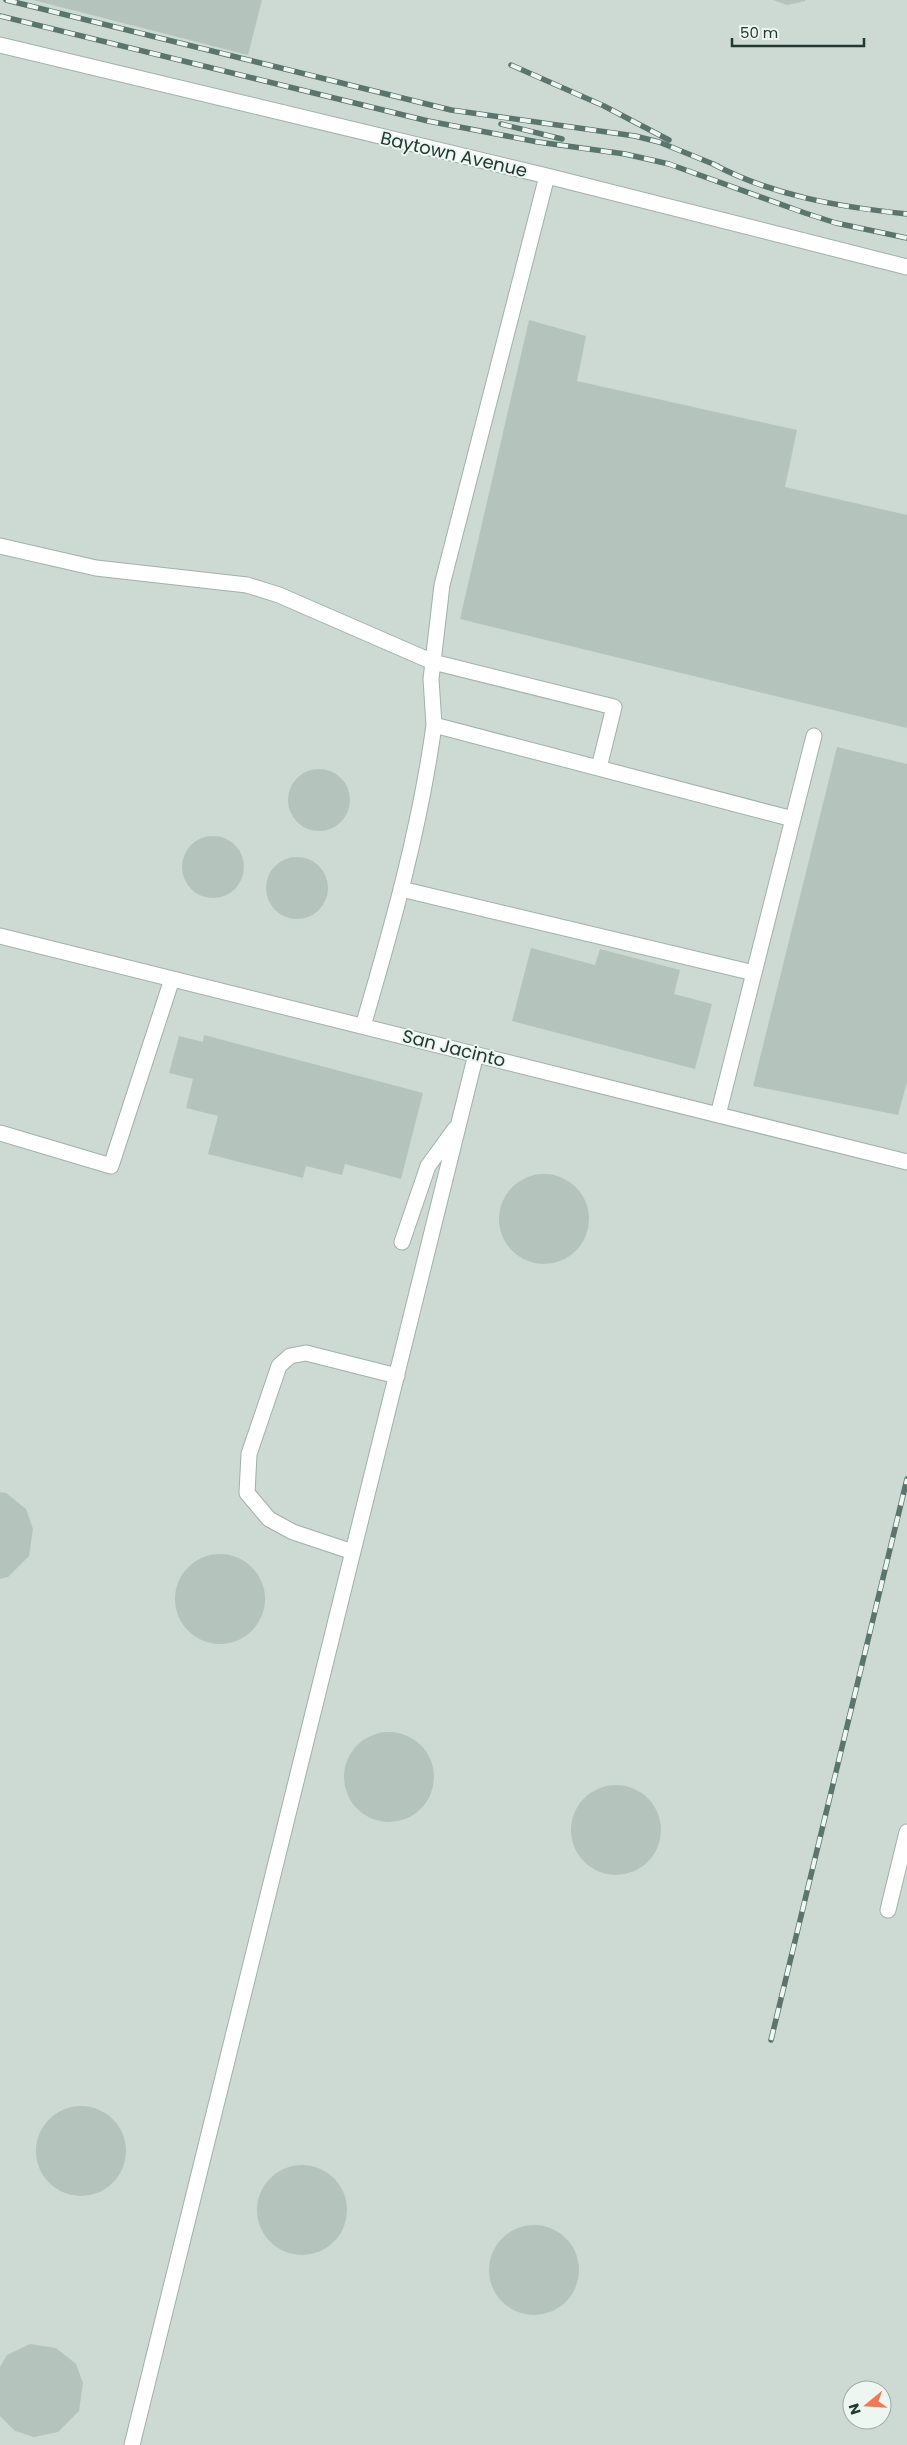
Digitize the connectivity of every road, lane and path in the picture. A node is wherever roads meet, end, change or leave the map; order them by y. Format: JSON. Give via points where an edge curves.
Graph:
{"nodes":[{"id":1,"x":0,"y":45,"type":"edge"},
{"id":2,"x":546,"y":176,"type":"junction"},
{"id":3,"x":907,"y":267,"type":"edge"},
{"id":4,"x":0,"y":546,"type":"edge"},
{"id":5,"x":433,"y":662,"type":"junction"},
{"id":6,"x":434,"y":725,"type":"junction"},
{"id":7,"x":814,"y":736,"type":"dead end"},
{"id":8,"x":599,"y":768,"type":"junction"},
{"id":9,"x":793,"y":819,"type":"junction"},
{"id":10,"x":401,"y":889,"type":"junction"},
{"id":11,"x":0,"y":936,"type":"edge"},
{"id":12,"x":754,"y":974,"type":"junction"},
{"id":13,"x":172,"y":979,"type":"junction"},
{"id":14,"x":363,"y":1026,"type":"junction"},
{"id":15,"x":476,"y":1054,"type":"junction"},
{"id":16,"x":718,"y":1115,"type":"junction"},
{"id":17,"x":459,"y":1124,"type":"junction"},
{"id":18,"x":0,"y":1133,"type":"edge"},
{"id":19,"x":907,"y":1162,"type":"edge"},
{"id":20,"x":402,"y":1242,"type":"dead end"},
{"id":21,"x":397,"y":1376,"type":"junction"},
{"id":22,"x":353,"y":1552,"type":"junction"},
{"id":23,"x":907,"y":1832,"type":"edge"},
{"id":24,"x":888,"y":1910,"type":"dead end"},
{"id":25,"x":132,"y":2445,"type":"edge"}],
"edges":[{"from":1,"to":2,"type":"street","name":"Baytown Avenue"},
{"from":2,"to":3,"type":"street","name":"Baytown Avenue"},
{"from":2,"to":5,"type":"street","via":[[442,585]]},
{"from":4,"to":5,"type":"street","via":[[96,568],[247,585],[279,595]]},
{"from":5,"to":6,"type":"street"},
{"from":5,"to":8,"type":"street","via":[[614,707]]},
{"from":6,"to":8,"type":"street"},
{"from":6,"to":10,"type":"street","via":[[427,777]]},
{"from":7,"to":9,"type":"street"},
{"from":8,"to":9,"type":"street"},
{"from":9,"to":12,"type":"street"},
{"from":10,"to":12,"type":"street"},
{"from":10,"to":14,"type":"street"},
{"from":11,"to":13,"type":"street","name":"San Jacinto"},
{"from":12,"to":16,"type":"street"},
{"from":13,"to":14,"type":"street","name":"San Jacinto"},
{"from":13,"to":18,"type":"street","via":[[111,1166]]},
{"from":14,"to":15,"type":"street","name":"San Jacinto"},
{"from":15,"to":16,"type":"street","name":"San Jacinto"},
{"from":15,"to":17,"type":"street"},
{"from":16,"to":19,"type":"street","name":"San Jacinto"},
{"from":17,"to":20,"type":"street","via":[[428,1166]]},
{"from":17,"to":21,"type":"street"},
{"from":21,"to":22,"type":"street"},
{"from":21,"to":22,"type":"street","via":[[306,1353],[290,1356],[279,1366],[249,1454],[248,1493],[269,1519],[293,1532]]},
{"from":22,"to":25,"type":"street"},
{"from":23,"to":24,"type":"street"}]}
